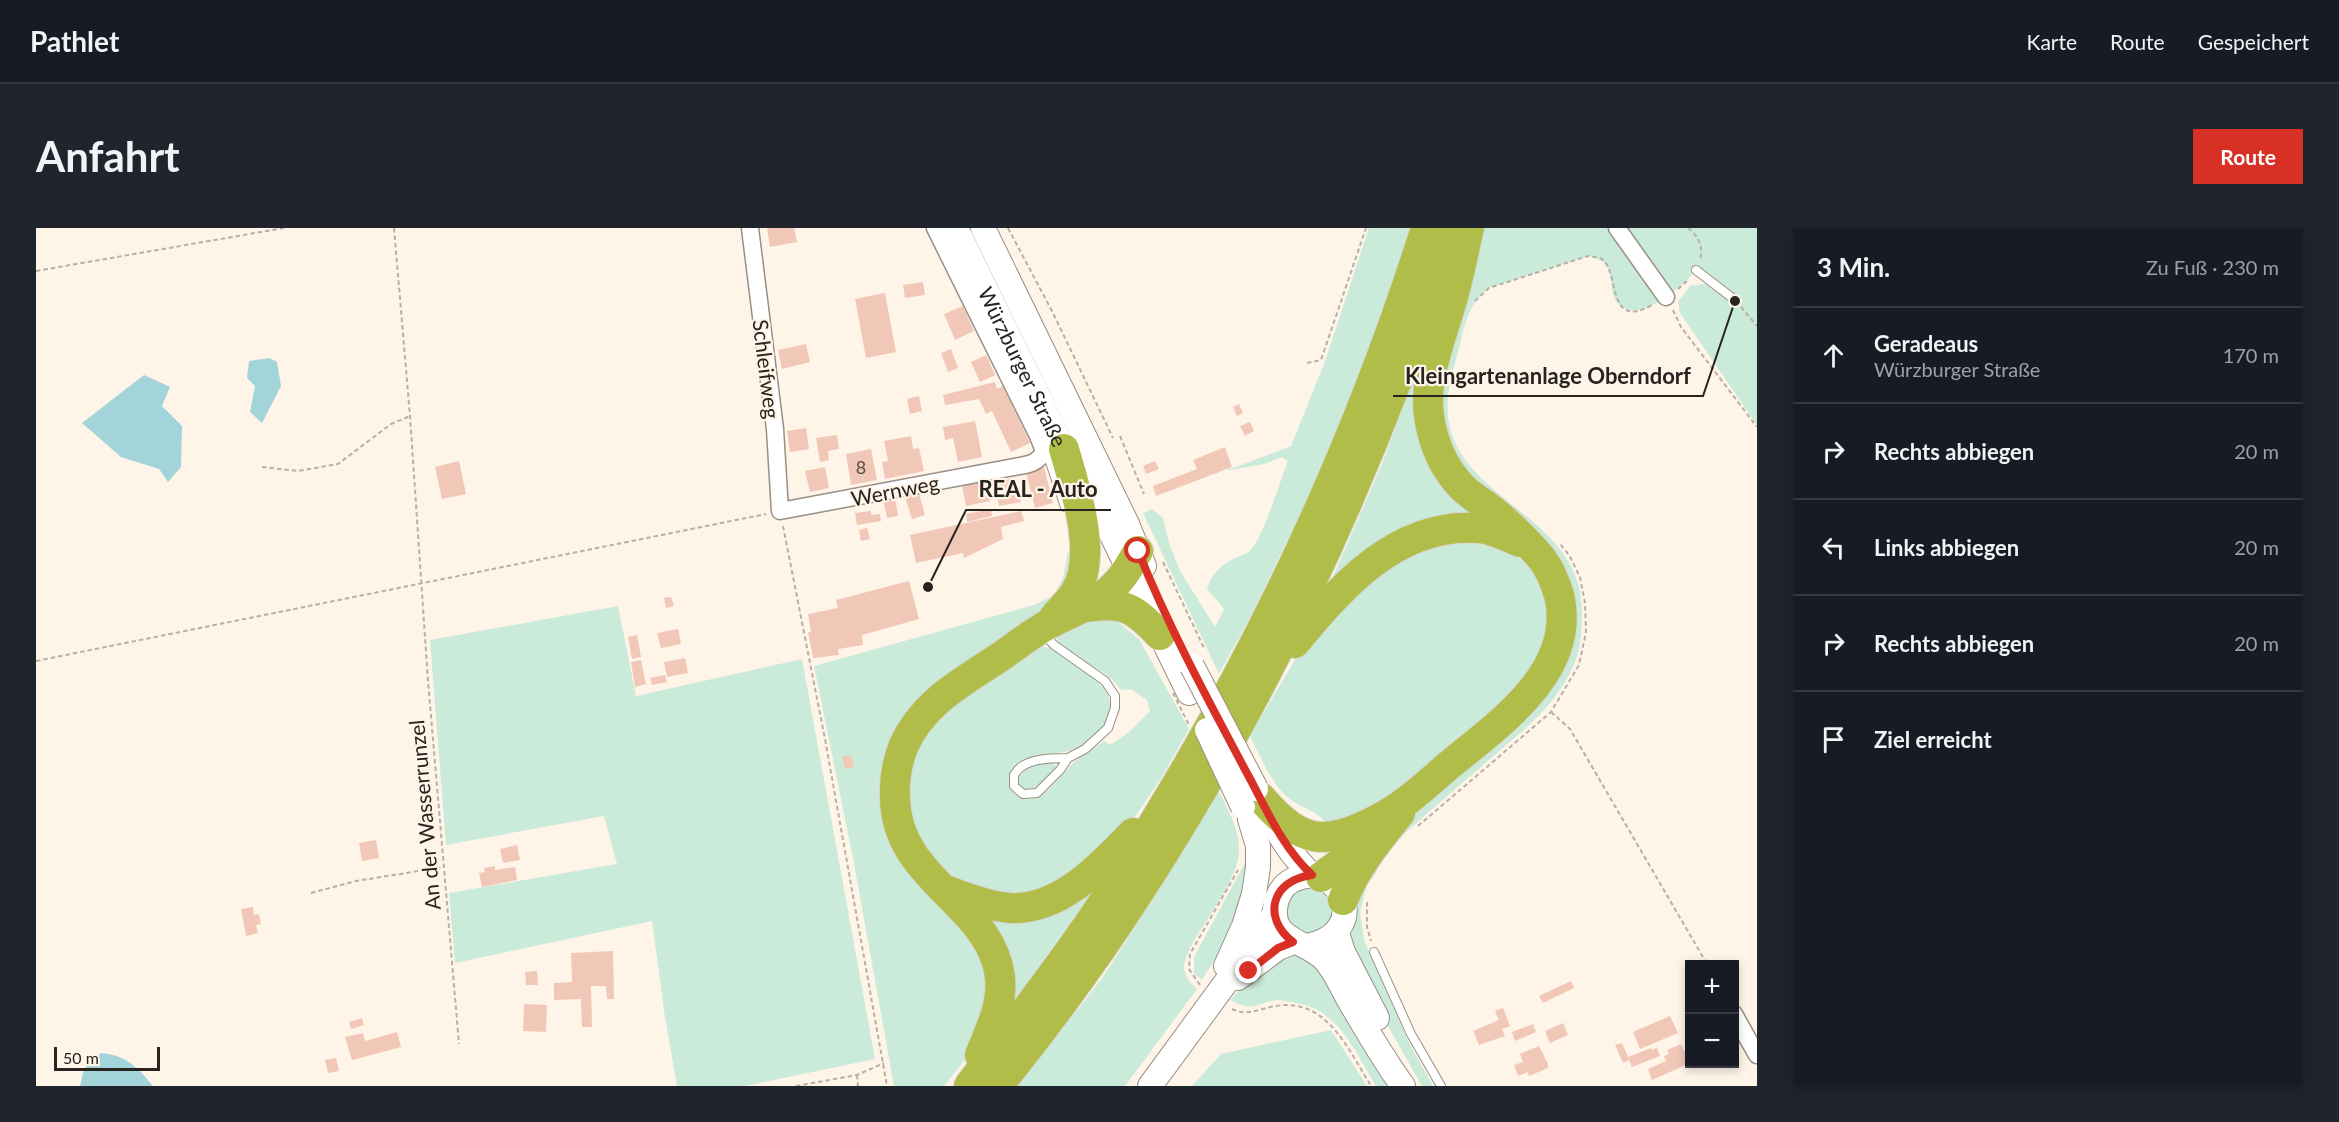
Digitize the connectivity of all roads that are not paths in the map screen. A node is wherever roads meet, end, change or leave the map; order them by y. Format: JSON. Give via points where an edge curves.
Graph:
{"nodes":[{"id":1,"x":750,"y":228,"type":"edge"},
{"id":2,"x":935,"y":228,"type":"edge"},
{"id":3,"x":956,"y":228,"type":"edge"},
{"id":4,"x":1426,"y":228,"type":"edge"},
{"id":5,"x":1451,"y":228,"type":"edge"},
{"id":6,"x":1469,"y":228,"type":"edge"},
{"id":7,"x":1617,"y":228,"type":"edge"},
{"id":8,"x":993,"y":232,"type":"edge"},
{"id":9,"x":1696,"y":270,"type":"dead end"},
{"id":10,"x":1665,"y":297,"type":"road end"},
{"id":11,"x":1735,"y":300,"type":"road end"},
{"id":12,"x":1054,"y":450,"type":"junction"},
{"id":13,"x":780,"y":511,"type":"joint"},
{"id":14,"x":1068,"y":515,"type":"dead end"},
{"id":15,"x":1543,"y":543,"type":"junction"},
{"id":16,"x":1138,"y":565,"type":"junction"},
{"id":17,"x":1081,"y":599,"type":"junction"},
{"id":18,"x":1044,"y":627,"type":"junction"},
{"id":19,"x":1160,"y":635,"type":"junction"},
{"id":20,"x":1187,"y":673,"type":"junction"},
{"id":21,"x":1257,"y":690,"type":"junction"},
{"id":22,"x":1068,"y":758,"type":"junction"},
{"id":23,"x":1173,"y":792,"type":"junction"},
{"id":24,"x":1417,"y":792,"type":"junction"},
{"id":25,"x":1252,"y":803,"type":"junction"},
{"id":26,"x":1384,"y":817,"type":"junction"},
{"id":27,"x":1316,"y":876,"type":"junction"},
{"id":28,"x":939,"y":888,"type":"junction"},
{"id":29,"x":1280,"y":891,"type":"junction"},
{"id":30,"x":1343,"y":900,"type":"junction"},
{"id":31,"x":1274,"y":914,"type":"junction"},
{"id":32,"x":1337,"y":933,"type":"junction"},
{"id":33,"x":1300,"y":944,"type":"junction"},
{"id":34,"x":1374,"y":952,"type":"dead end"},
{"id":35,"x":1215,"y":994,"type":"junction"},
{"id":36,"x":1739,"y":1023,"type":"edge"},
{"id":37,"x":1757,"y":1055,"type":"edge"},
{"id":38,"x":969,"y":1086,"type":"edge"},
{"id":39,"x":998,"y":1086,"type":"edge"},
{"id":40,"x":1150,"y":1086,"type":"edge"},
{"id":41,"x":1403,"y":1086,"type":"edge"},
{"id":42,"x":1408,"y":1086,"type":"edge"},
{"id":43,"x":1440,"y":1086,"type":"edge"}],
"edges":[{"from":1,"to":13,"type":"street","name":"Schleifweg","via":[[775,429]]},
{"from":2,"to":12,"type":"street","via":[[1038,436]]},
{"from":3,"to":12,"type":"main road","name":"Würzburger Straße"},
{"from":4,"to":23,"type":"highway","via":[[1385,349],[1314,521],[1264,627]]},
{"from":5,"to":21,"type":"highway","via":[[1408,355],[1352,492],[1308,591]]},
{"from":6,"to":15,"type":"highway","via":[[1429,376],[1431,429],[1440,459],[1461,487]]},
{"from":7,"to":10,"type":"street"},
{"from":8,"to":16,"type":"main road","name":"Würzburger Straße","via":[[1075,419],[1127,524]]},
{"from":9,"to":11,"type":"lane"},
{"from":12,"to":13,"type":"street","name":"Wernweg","via":[[1034,463]]},
{"from":12,"to":14,"type":"lane","via":[[1050,462]]},
{"from":12,"to":16,"type":"main road","name":"Würzburger Straße","via":[[1085,480]]},
{"from":12,"to":17,"type":"highway","via":[[1079,502],[1085,540]]},
{"from":15,"to":21,"type":"highway","via":[[1477,528],[1451,529],[1420,536],[1388,552],[1337,593]]},
{"from":15,"to":24,"type":"highway","via":[[1543,560],[1555,580],[1562,608],[1561,633],[1553,658],[1510,715]]},
{"from":16,"to":17,"type":"highway","via":[[1104,569]]},
{"from":16,"to":19,"type":"main road","name":"Würzburger Straße"},
{"from":16,"to":20,"type":"main road","name":"Würzburger Straße"},
{"from":17,"to":18,"type":"highway"},
{"from":17,"to":19,"type":"highway","via":[[1122,605],[1142,616]]},
{"from":18,"to":22,"type":"lane","via":[[1054,645],[1105,681],[1115,696],[1108,728]]},
{"from":18,"to":28,"type":"highway","via":[[944,694],[914,725],[904,745],[894,785],[899,828],[912,855]]},
{"from":19,"to":20,"type":"main road","name":"Würzburger Straße"},
{"from":20,"to":25,"type":"main road","name":"Würzburger Straße","bridge":true},
{"from":21,"to":39,"type":"highway","via":[[1151,872],[1090,965]]},
{"from":22,"to":22,"type":"lane","via":[[1037,793],[1023,794],[1014,786],[1014,775],[1023,766],[1049,758]]},
{"from":23,"to":28,"type":"highway","via":[[1096,871],[1063,894],[1012,908],[985,904]]},
{"from":23,"to":38,"type":"highway","via":[[1077,940]]},
{"from":24,"to":26,"type":"highway"},
{"from":24,"to":30,"type":"highway","via":[[1369,853]]},
{"from":25,"to":26,"type":"highway","via":[[1312,837],[1341,836]]},
{"from":25,"to":27,"type":"main road","name":"Würzburger Straße","via":[[1297,861]]},
{"from":25,"to":29,"type":"main road","name":"Würzburger Straße","via":[[1280,874]]},
{"from":25,"to":35,"type":"main road","via":[[1258,846],[1254,894]]},
{"from":26,"to":27,"type":"highway","via":[[1342,862]]},
{"from":27,"to":29,"type":"main road","via":[[1300,877]]},
{"from":27,"to":30,"type":"main road","via":[[1331,882]]},
{"from":28,"to":38,"type":"highway","via":[[980,929],[996,959],[1000,978],[998,1012]]},
{"from":29,"to":31,"type":"main road"},
{"from":30,"to":32,"type":"main road","via":[[1344,916]]},
{"from":31,"to":33,"type":"main road","via":[[1284,935]]},
{"from":31,"to":35,"type":"main road"},
{"from":32,"to":33,"type":"main road","via":[[1324,943]]},
{"from":32,"to":42,"type":"main road"},
{"from":33,"to":35,"type":"main road","via":[[1278,948]]},
{"from":33,"to":41,"type":"main road","via":[[1325,960]]},
{"from":34,"to":43,"type":"lane","via":[[1411,1034]]},
{"from":35,"to":40,"type":"main road"},
{"from":36,"to":37,"type":"street"}]}
